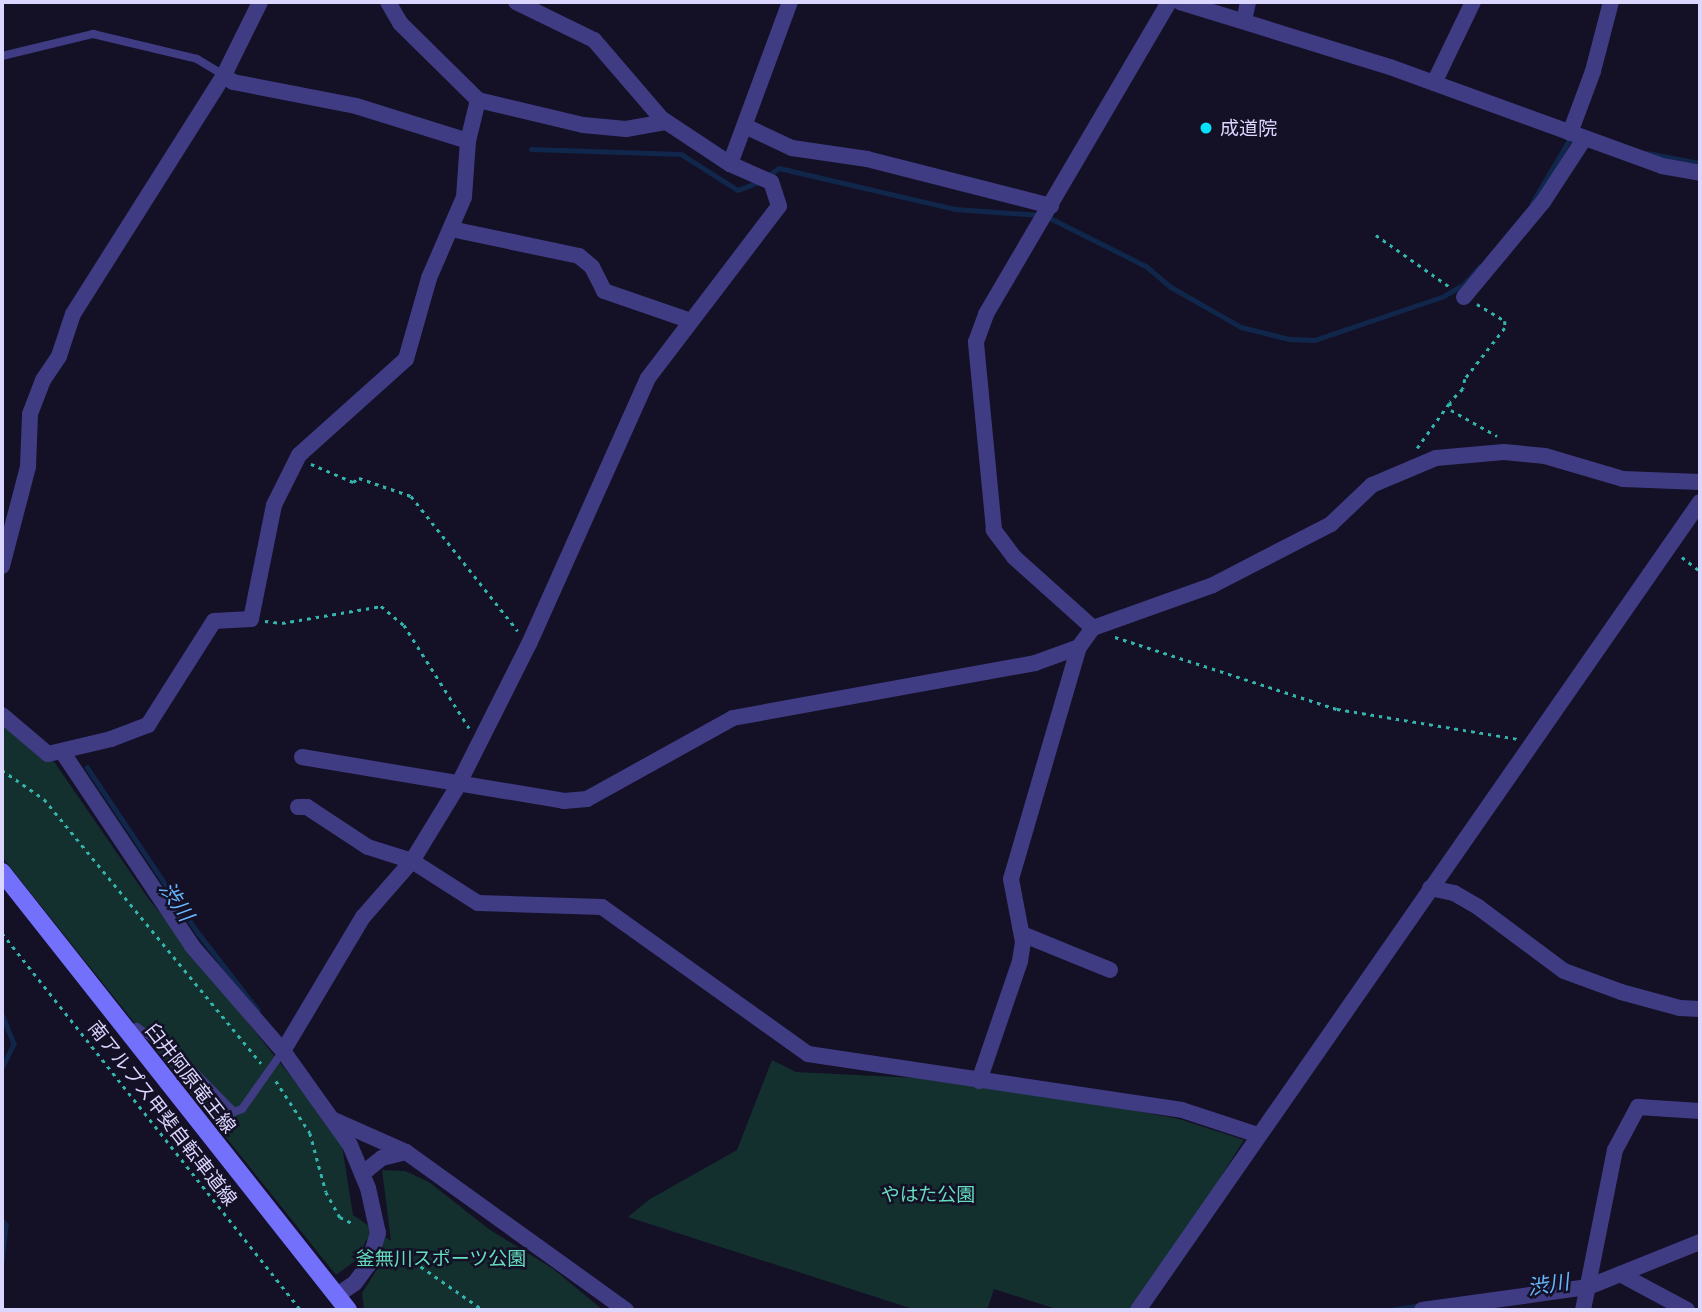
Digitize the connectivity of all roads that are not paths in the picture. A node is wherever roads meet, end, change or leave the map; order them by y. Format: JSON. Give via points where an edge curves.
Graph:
{"nodes":[{"id":1,"x":260,"y":2,"type":"edge"},
{"id":2,"x":388,"y":2,"type":"edge"},
{"id":3,"x":516,"y":2,"type":"edge"},
{"id":4,"x":790,"y":2,"type":"edge"},
{"id":5,"x":1169,"y":2,"type":"edge"},
{"id":6,"x":1180,"y":2,"type":"edge"},
{"id":7,"x":1248,"y":2,"type":"edge"},
{"id":8,"x":1473,"y":2,"type":"edge"},
{"id":9,"x":1611,"y":2,"type":"edge"},
{"id":10,"x":1244,"y":21,"type":"junction"},
{"id":11,"x":2,"y":56,"type":"edge"},
{"id":12,"x":223,"y":75,"type":"junction"},
{"id":13,"x":1434,"y":83,"type":"junction"},
{"id":14,"x":478,"y":100,"type":"junction"},
{"id":15,"x":666,"y":122,"type":"junction"},
{"id":16,"x":747,"y":127,"type":"junction"},
{"id":17,"x":1577,"y":136,"type":"junction"},
{"id":18,"x":468,"y":141,"type":"junction"},
{"id":19,"x":730,"y":164,"type":"junction"},
{"id":20,"x":1700,"y":173,"type":"edge"},
{"id":21,"x":1051,"y":206,"type":"junction"},
{"id":22,"x":452,"y":229,"type":"junction"},
{"id":23,"x":1464,"y":297,"type":"road end"},
{"id":24,"x":691,"y":321,"type":"junction"},
{"id":25,"x":1700,"y":482,"type":"edge"},
{"id":26,"x":1700,"y":502,"type":"edge"},
{"id":27,"x":2,"y":566,"type":"edge"},
{"id":28,"x":1093,"y":628,"type":"junction"},
{"id":29,"x":1079,"y":647,"type":"junction"},
{"id":30,"x":2,"y":715,"type":"edge"},
{"id":31,"x":62,"y":753,"type":"junction"},
{"id":32,"x":302,"y":757,"type":"dead end"},
{"id":33,"x":460,"y":782,"type":"junction"},
{"id":34,"x":298,"y":807,"type":"dead end"},
{"id":35,"x":412,"y":861,"type":"junction"},
{"id":36,"x":2,"y":872,"type":"edge"},
{"id":37,"x":1430,"y":888,"type":"junction"},
{"id":38,"x":1021,"y":934,"type":"junction"},
{"id":39,"x":1110,"y":970,"type":"dead end"},
{"id":40,"x":1700,"y":1009,"type":"edge"},
{"id":41,"x":126,"y":1030,"type":"junction"},
{"id":42,"x":282,"y":1051,"type":"junction"},
{"id":43,"x":979,"y":1080,"type":"junction"},
{"id":44,"x":1700,"y":1111,"type":"edge"},
{"id":45,"x":334,"y":1119,"type":"junction"},
{"id":46,"x":1258,"y":1135,"type":"junction"},
{"id":47,"x":407,"y":1152,"type":"junction"},
{"id":48,"x":362,"y":1174,"type":"junction"},
{"id":49,"x":1700,"y":1242,"type":"edge"},
{"id":50,"x":1620,"y":1274,"type":"junction"},
{"id":51,"x":1588,"y":1287,"type":"junction"},
{"id":52,"x":342,"y":1303,"type":"edge"},
{"id":53,"x":625,"y":1310,"type":"edge"},
{"id":54,"x":1138,"y":1310,"type":"edge"},
{"id":55,"x":1422,"y":1310,"type":"edge"},
{"id":56,"x":1583,"y":1310,"type":"edge"},
{"id":57,"x":1688,"y":1310,"type":"edge"}],
"edges":[{"from":1,"to":12,"type":"street"},
{"from":2,"to":14,"type":"street","via":[[400,23]]},
{"from":3,"to":15,"type":"street","via":[[594,40]]},
{"from":4,"to":16,"type":"street"},
{"from":5,"to":21,"type":"street"},
{"from":6,"to":10,"type":"street"},
{"from":7,"to":10,"type":"street"},
{"from":8,"to":13,"type":"street"},
{"from":9,"to":17,"type":"street"},
{"from":10,"to":13,"type":"street"},
{"from":11,"to":12,"type":"lane","via":[[93,34],[197,58]]},
{"from":12,"to":18,"type":"street","via":[[233,82],[356,106]]},
{"from":12,"to":27,"type":"street","via":[[92,279],[73,314],[59,356],[43,380],[30,414],[28,467]]},
{"from":13,"to":17,"type":"street"},
{"from":14,"to":15,"type":"street","via":[[583,125],[626,129]]},
{"from":14,"to":18,"type":"street"},
{"from":15,"to":19,"type":"street"},
{"from":16,"to":19,"type":"street"},
{"from":16,"to":21,"type":"street","via":[[792,148],[881,162]]},
{"from":17,"to":20,"type":"street","via":[[1662,166]]},
{"from":17,"to":23,"type":"street","via":[[1543,202]]},
{"from":18,"to":22,"type":"street","via":[[464,197]]},
{"from":19,"to":24,"type":"street","via":[[771,181],[779,206]]},
{"from":21,"to":28,"type":"street","via":[[986,314],[976,342],[994,530],[1014,557]]},
{"from":22,"to":24,"type":"street","via":[[579,256],[592,267],[604,291]]},
{"from":22,"to":31,"type":"street","via":[[429,278],[406,359],[298,459],[274,505],[251,620],[214,621],[148,725]]},
{"from":24,"to":33,"type":"street","via":[[637,400],[529,644]]},
{"from":25,"to":28,"type":"street","via":[[1623,478],[1545,456],[1507,453],[1436,458],[1372,485],[1331,524],[1213,585]]},
{"from":26,"to":37,"type":"street"},
{"from":28,"to":29,"type":"street"},
{"from":29,"to":33,"type":"street","via":[[1035,663],[733,718],[587,799],[564,800]]},
{"from":29,"to":38,"type":"street","via":[[1011,879]]},
{"from":30,"to":31,"type":"street","via":[[48,754]]},
{"from":31,"to":42,"type":"street","via":[[192,946]]},
{"from":32,"to":33,"type":"street"},
{"from":33,"to":35,"type":"street"},
{"from":34,"to":35,"type":"street","via":[[307,807],[368,847]]},
{"from":35,"to":42,"type":"street","via":[[363,917]]},
{"from":35,"to":43,"type":"street","via":[[478,903],[602,907],[808,1055]]},
{"from":36,"to":41,"type":"main road","name":"臼井阿原竜王線"},
{"from":37,"to":40,"type":"street","via":[[1454,893],[1478,907],[1564,971],[1621,992]]},
{"from":37,"to":46,"type":"street"},
{"from":38,"to":39,"type":"street"},
{"from":38,"to":43,"type":"street","via":[[1020,961]]},
{"from":41,"to":42,"type":"lane","via":[[137,1027],[183,1060],[234,1112],[242,1109]]},
{"from":41,"to":52,"type":"main road","name":"臼井阿原竜王線"},
{"from":42,"to":45,"type":"street"},
{"from":43,"to":46,"type":"street","via":[[1182,1110]]},
{"from":44,"to":51,"type":"street","via":[[1638,1107],[1615,1150]]},
{"from":45,"to":47,"type":"street"},
{"from":45,"to":48,"type":"street"},
{"from":46,"to":54,"type":"street"},
{"from":47,"to":48,"type":"street","via":[[382,1158]]},
{"from":47,"to":53,"type":"street"},
{"from":48,"to":52,"type":"street","via":[[374,1213],[375,1249]]},
{"from":49,"to":50,"type":"street"},
{"from":50,"to":51,"type":"street"},
{"from":50,"to":57,"type":"street"},
{"from":51,"to":55,"type":"street"},
{"from":51,"to":56,"type":"street"}]}
